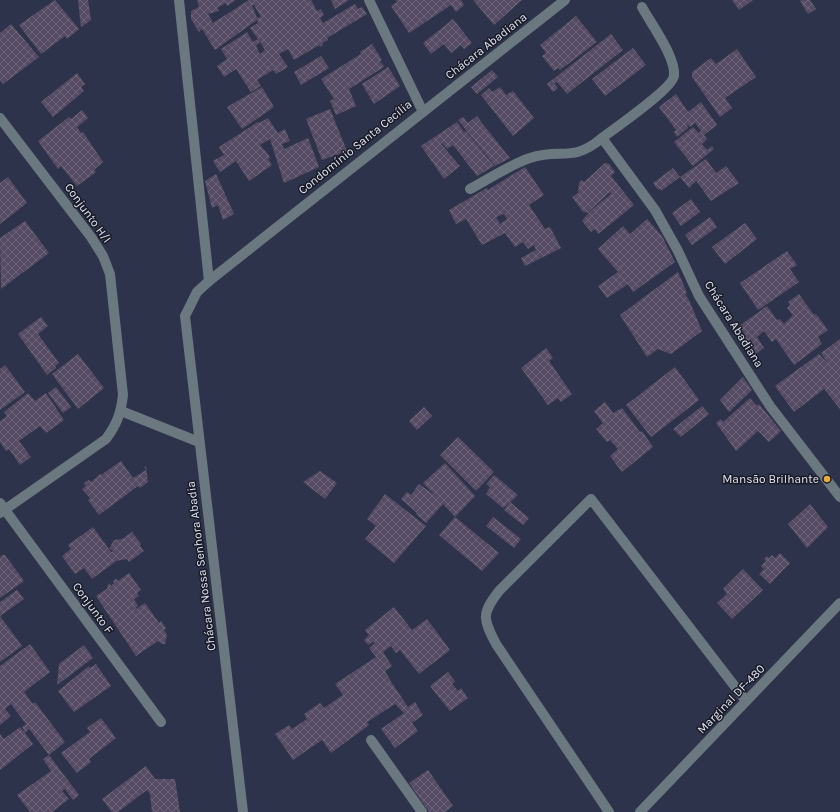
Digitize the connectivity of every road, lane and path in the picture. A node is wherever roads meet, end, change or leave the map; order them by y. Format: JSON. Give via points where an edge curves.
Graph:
{"nodes":[{"id":1,"x":179,"y":0,"type":"edge"},
{"id":2,"x":369,"y":0,"type":"edge"},
{"id":3,"x":565,"y":0,"type":"edge"},
{"id":4,"x":642,"y":7,"type":"dead end"},
{"id":5,"x":423,"y":112,"type":"junction"},
{"id":6,"x":0,"y":118,"type":"edge"},
{"id":7,"x":602,"y":138,"type":"junction"},
{"id":8,"x":470,"y":189,"type":"dead end"},
{"id":9,"x":209,"y":281,"type":"junction"},
{"id":10,"x":185,"y":316,"type":"joint"},
{"id":11,"x":121,"y":411,"type":"junction"},
{"id":12,"x":199,"y":442,"type":"junction"},
{"id":13,"x":840,"y":497,"type":"edge"},
{"id":14,"x":2,"y":508,"type":"edge"},
{"id":15,"x":840,"y":603,"type":"edge"},
{"id":16,"x":746,"y":701,"type":"junction"},
{"id":17,"x":161,"y":722,"type":"dead end"},
{"id":18,"x":371,"y":740,"type":"dead end"},
{"id":19,"x":243,"y":812,"type":"edge"},
{"id":20,"x":422,"y":812,"type":"edge"},
{"id":21,"x":609,"y":812,"type":"edge"},
{"id":22,"x":640,"y":812,"type":"edge"}],
"edges":[{"from":1,"to":9,"type":"street"},
{"from":2,"to":5,"type":"street","name":"Condomínio Santa Cecília"},
{"from":3,"to":5,"type":"street","name":"Chácara Abadiana"},
{"from":4,"to":7,"type":"street","via":[[668,53],[674,76],[661,93]]},
{"from":5,"to":9,"type":"street","name":"Condomínio Santa Cecília"},
{"from":6,"to":11,"type":"street","name":"Conjunto H/I","via":[[103,256],[110,274],[122,395]]},
{"from":7,"to":8,"type":"street","via":[[591,148],[579,153],[531,157]]},
{"from":7,"to":13,"type":"street","name":"Chácara Abadiana","via":[[655,210],[699,296],[770,406]]},
{"from":9,"to":10,"type":"street","name":"Condomínio Santa Cecília","via":[[197,292]]},
{"from":10,"to":12,"type":"street","name":"Chácara Nossa Senhora Abadia"},
{"from":11,"to":12,"type":"street"},
{"from":11,"to":14,"type":"street","via":[[116,426],[106,439]]},
{"from":12,"to":19,"type":"street","name":"Chácara Nossa Senhora Abadia"},
{"from":14,"to":17,"type":"street","name":"Conjunto F"},
{"from":15,"to":16,"type":"street","name":"Marginal DF-480"},
{"from":16,"to":21,"type":"street","via":[[591,500],[499,591],[489,604],[485,618],[496,644]]},
{"from":16,"to":22,"type":"street","name":"Marginal DF-480"},
{"from":18,"to":20,"type":"street"}]}
